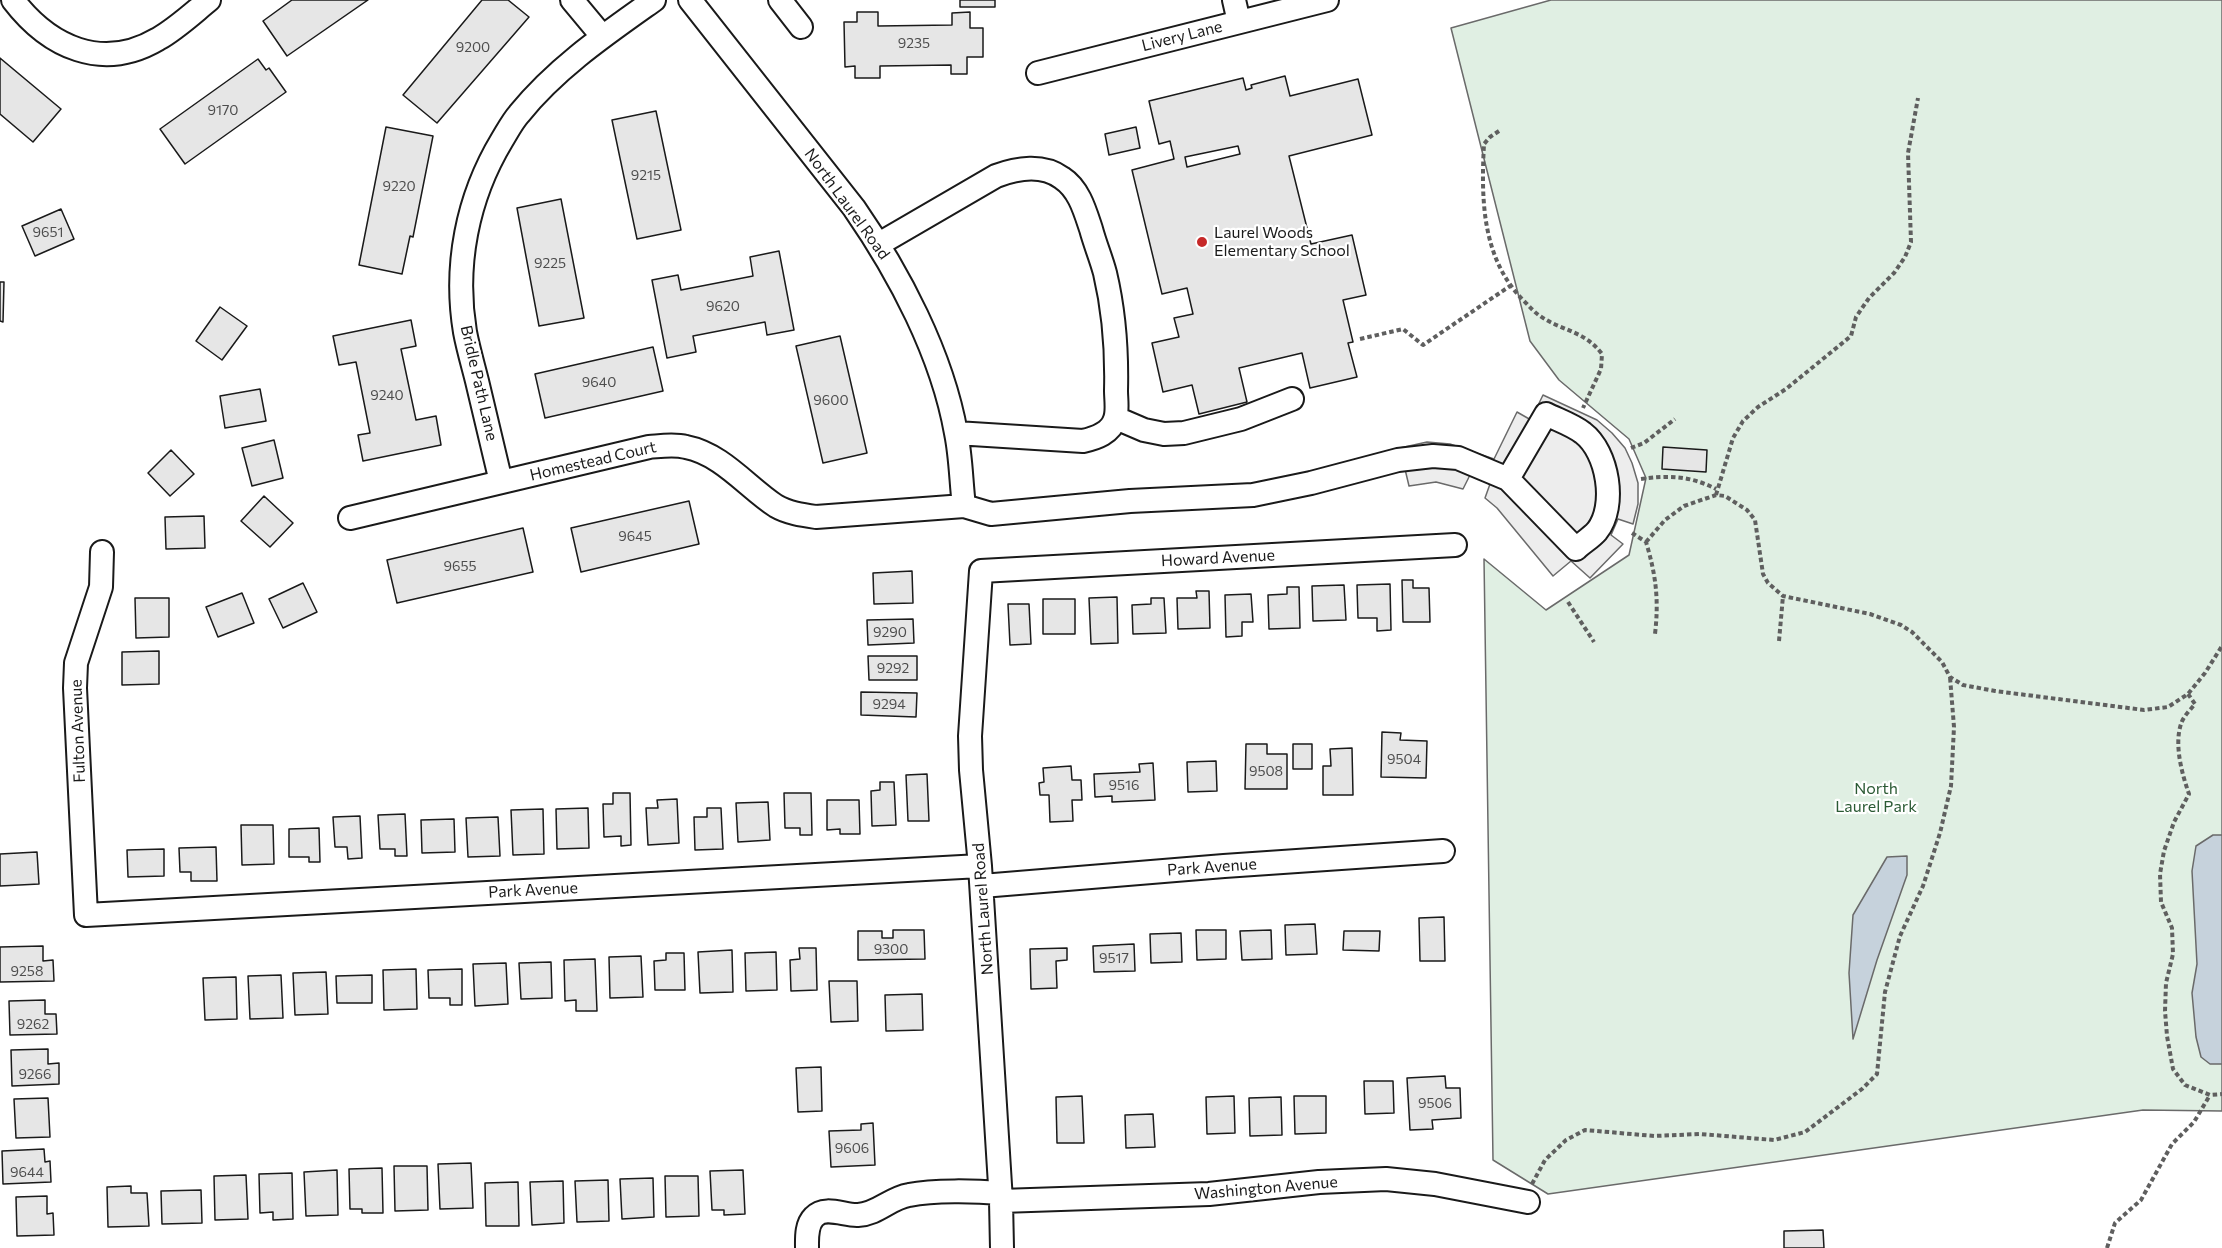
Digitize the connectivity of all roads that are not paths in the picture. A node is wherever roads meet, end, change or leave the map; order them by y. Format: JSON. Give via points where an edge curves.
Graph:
{"nodes":[{"id":1,"x":13,"y":0,"type":"edge"},
{"id":2,"x":209,"y":0,"type":"edge"},
{"id":3,"x":572,"y":0,"type":"edge"},
{"id":4,"x":654,"y":0,"type":"edge"},
{"id":5,"x":690,"y":0,"type":"edge"},
{"id":6,"x":780,"y":0,"type":"edge"},
{"id":7,"x":1234,"y":0,"type":"edge"},
{"id":8,"x":1327,"y":0,"type":"edge"},
{"id":9,"x":1239,"y":22,"type":"junction"},
{"id":10,"x":801,"y":27,"type":"dead end"},
{"id":11,"x":602,"y":36,"type":"junction"},
{"id":12,"x":1038,"y":73,"type":"dead end"},
{"id":13,"x":879,"y":244,"type":"junction"},
{"id":14,"x":1292,"y":399,"type":"dead end"},
{"id":15,"x":1116,"y":418,"type":"junction"},
{"id":16,"x":956,"y":433,"type":"junction"},
{"id":17,"x":1508,"y":479,"type":"junction"},
{"id":18,"x":501,"y":482,"type":"junction"},
{"id":19,"x":964,"y":506,"type":"junction"},
{"id":20,"x":350,"y":518,"type":"dead end"},
{"id":21,"x":1455,"y":545,"type":"dead end"},
{"id":22,"x":102,"y":552,"type":"dead end"},
{"id":23,"x":981,"y":571,"type":"joint"},
{"id":24,"x":1443,"y":851,"type":"dead end"},
{"id":25,"x":981,"y":876,"type":"junction"},
{"id":26,"x":86,"y":915,"type":"joint"},
{"id":27,"x":1001,"y":1197,"type":"junction"},
{"id":28,"x":1528,"y":1202,"type":"road end"},
{"id":29,"x":807,"y":1248,"type":"edge"},
{"id":30,"x":1002,"y":1248,"type":"edge"}],
"edges":[{"from":1,"to":2,"type":"street","via":[[28,20],[62,44],[113,55],[137,50],[159,39]]},
{"from":3,"to":11,"type":"street"},
{"from":4,"to":11,"type":"street","name":"Bridle Path Lane"},
{"from":5,"to":13,"type":"street","name":"North Laurel Road"},
{"from":6,"to":10,"type":"street"},
{"from":7,"to":9,"type":"street"},
{"from":8,"to":9,"type":"street","name":"Livery Lane"},
{"from":9,"to":12,"type":"street","name":"Livery Lane"},
{"from":11,"to":18,"type":"street","name":"Bridle Path Lane","via":[[541,89],[518,115],[479,185],[470,214],[461,279],[465,332]]},
{"from":13,"to":15,"type":"street","via":[[1014,169],[1049,172],[1062,178],[1075,190],[1105,273],[1117,368]]},
{"from":13,"to":16,"type":"street","name":"North Laurel Road","via":[[907,294],[931,351]]},
{"from":14,"to":15,"type":"street","via":[[1241,419],[1184,433],[1144,430]]},
{"from":15,"to":16,"type":"street","via":[[1097,438],[1083,441]]},
{"from":16,"to":19,"type":"street","name":"North Laurel Road"},
{"from":17,"to":17,"type":"street","via":[[1576,549],[1598,530],[1608,507],[1608,480],[1598,449],[1583,433],[1546,414]]},
{"from":17,"to":19,"type":"street","name":"Homestead Court","via":[[1458,458],[1433,456],[1409,458],[1252,495],[992,514]]},
{"from":18,"to":19,"type":"street","name":"Homestead Court","via":[[671,445],[710,456],[777,507],[795,514],[816,517]]},
{"from":18,"to":20,"type":"street","name":"Homestead Court"},
{"from":21,"to":23,"type":"street","name":"Howard Avenue"},
{"from":22,"to":26,"type":"street","name":"Fulton Avenue","via":[[96,609],[76,663]]},
{"from":23,"to":25,"type":"street","name":"North Laurel Road","via":[[970,736]]},
{"from":24,"to":25,"type":"street","name":"Park Avenue","via":[[1224,866]]},
{"from":25,"to":26,"type":"street","name":"Park Avenue"},
{"from":25,"to":27,"type":"street","name":"North Laurel Road"},
{"from":27,"to":28,"type":"street","name":"Washington Avenue","via":[[1209,1194],[1386,1179]]},
{"from":27,"to":29,"type":"street","name":"Washington Avenue","via":[[978,1191],[908,1195],[879,1211],[858,1215],[823,1212],[814,1217],[807,1230]]},
{"from":27,"to":30,"type":"street","name":"North Laurel Road"}]}
